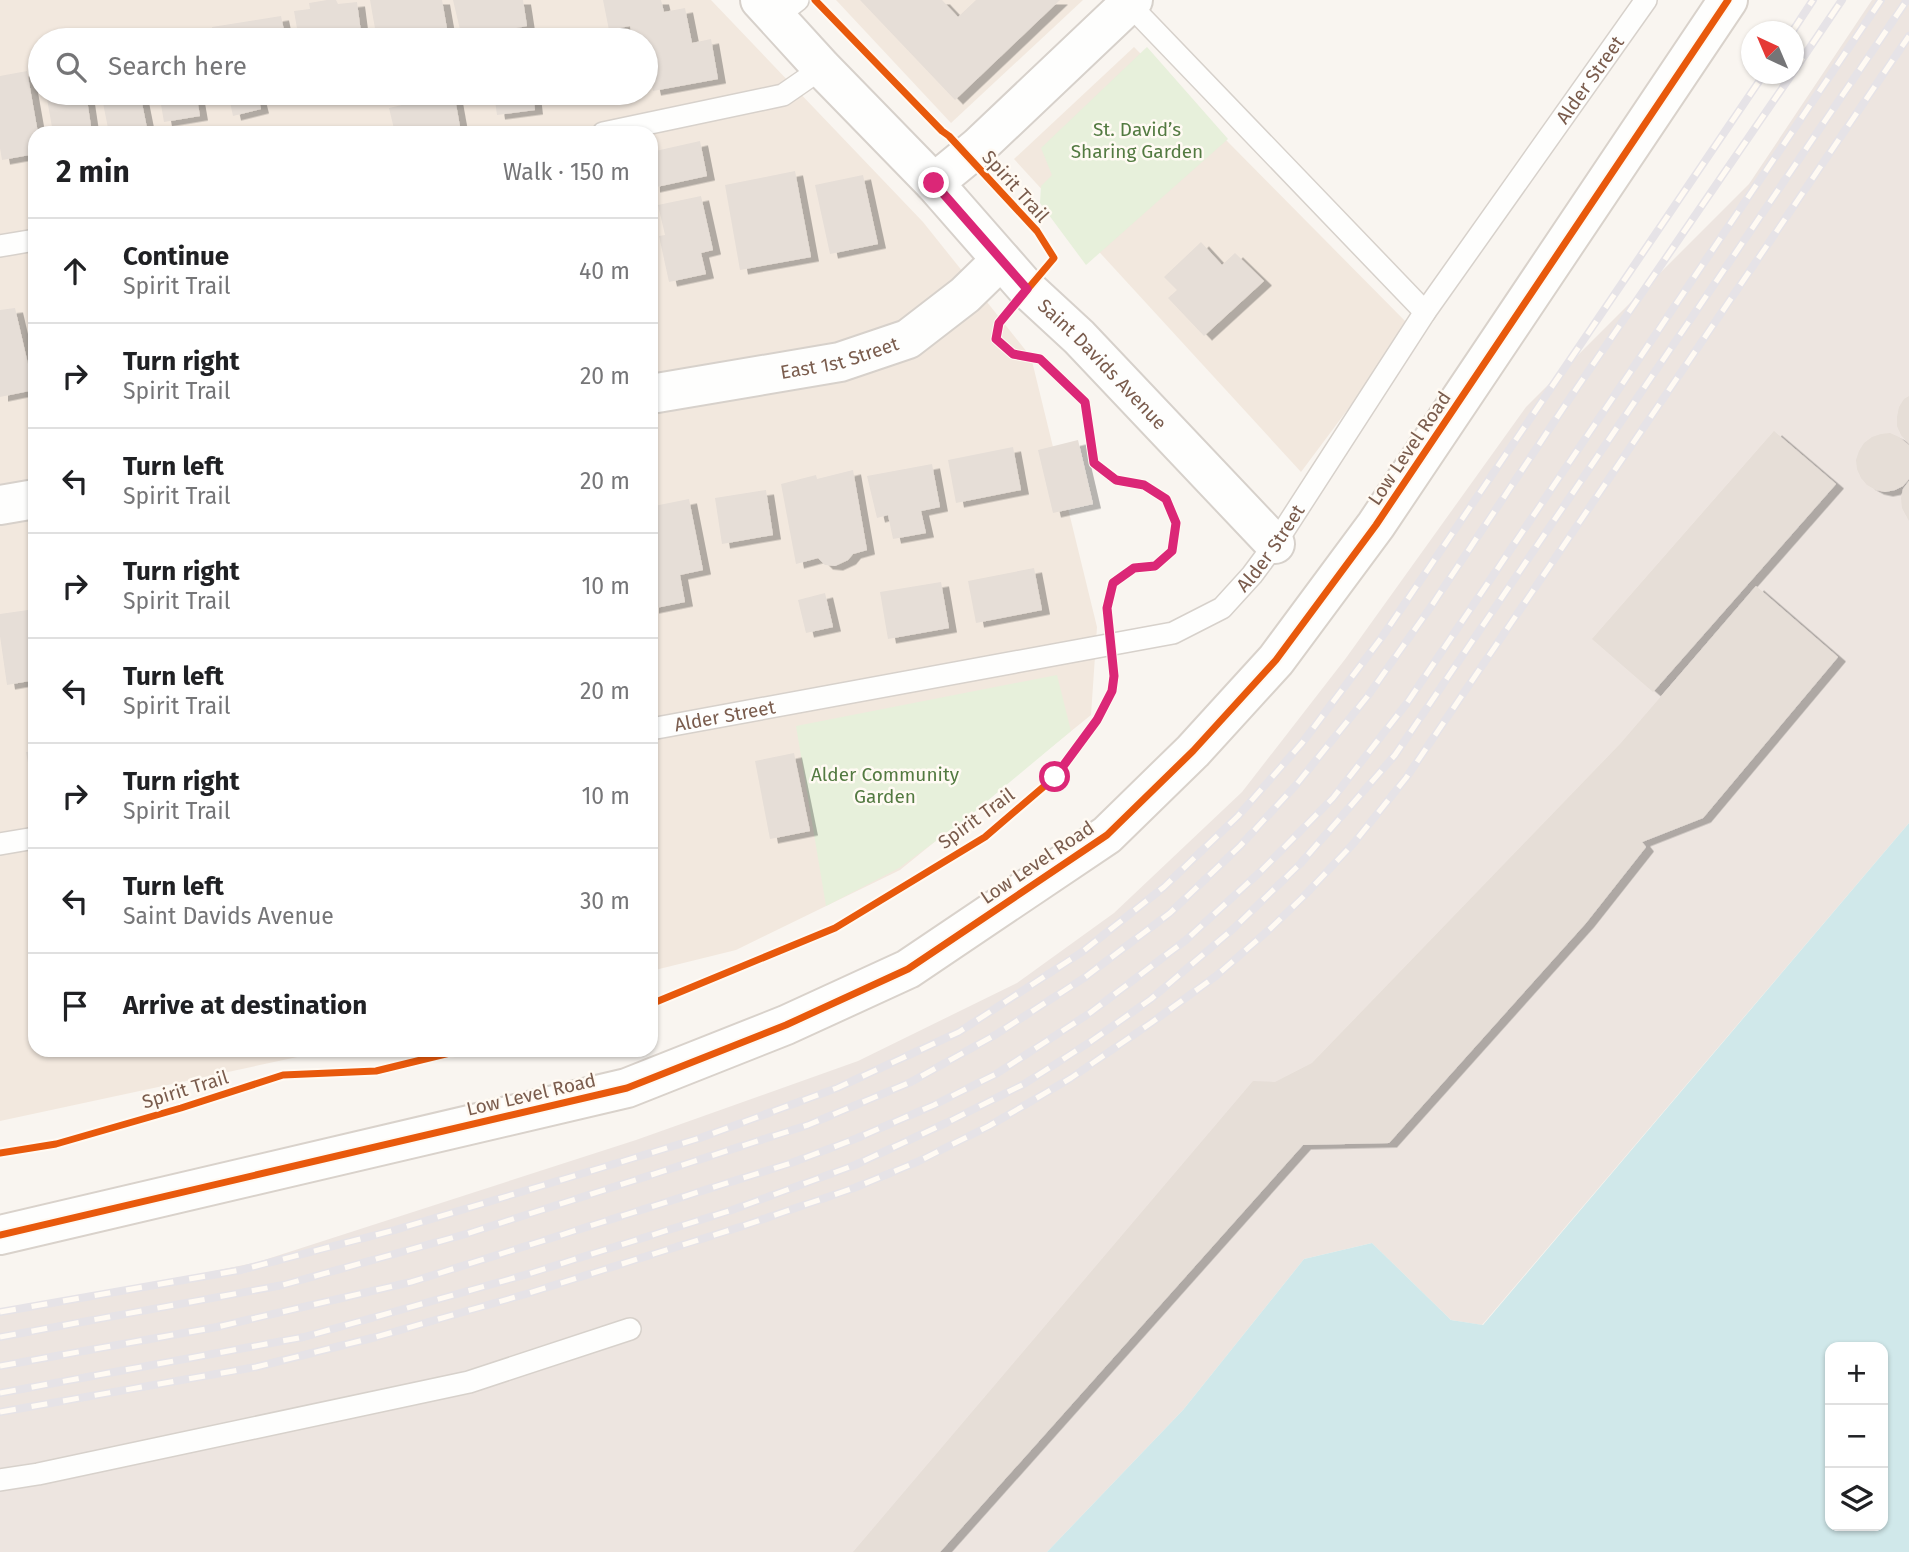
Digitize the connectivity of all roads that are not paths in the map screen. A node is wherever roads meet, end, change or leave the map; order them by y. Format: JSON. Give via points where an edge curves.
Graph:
{"nodes":[{"id":1,"x":1646,"y":0,"type":"edge"},
{"id":2,"x":1728,"y":0,"type":"edge"},
{"id":3,"x":1131,"y":2,"type":"edge"},
{"id":4,"x":778,"y":6,"type":"edge"},
{"id":5,"x":822,"y":68,"type":"junction"},
{"id":6,"x":635,"y":126,"type":"edge"},
{"id":7,"x":934,"y":183,"type":"junction"},
{"id":8,"x":28,"y":241,"type":"edge"},
{"id":9,"x":0,"y":246,"type":"edge"},
{"id":10,"x":1001,"y":260,"type":"junction"},
{"id":11,"x":1425,"y":313,"type":"junction"},
{"id":12,"x":658,"y":393,"type":"edge"},
{"id":13,"x":28,"y":500,"type":"edge"},
{"id":14,"x":0,"y":505,"type":"edge"},
{"id":15,"x":1275,"y":544,"type":"junction"},
{"id":16,"x":658,"y":728,"type":"edge"},
{"id":17,"x":28,"y":839,"type":"edge"},
{"id":18,"x":0,"y":844,"type":"edge"},
{"id":19,"x":0,"y":1235,"type":"edge"},
{"id":20,"x":630,"y":1329,"type":"dead end"},
{"id":21,"x":0,"y":1480,"type":"edge"}],
"edges":[{"from":1,"to":11,"type":"lane","name":"Alder Street"},
{"from":2,"to":19,"type":"main road","name":"Low Level Road","via":[[1377,525],[1276,660],[1193,751],[1107,835],[908,969],[786,1025],[627,1088]]},
{"from":3,"to":7,"type":"main road"},
{"from":3,"to":11,"type":"lane"},
{"from":4,"to":5,"type":"main road","name":"Saint Davids Avenue"},
{"from":5,"to":6,"type":"lane","via":[[783,94]]},
{"from":5,"to":7,"type":"main road","name":"Saint Davids Avenue"},
{"from":7,"to":10,"type":"main road","name":"Saint Davids Avenue"},
{"from":8,"to":9,"type":"lane"},
{"from":10,"to":12,"type":"main road","name":"East 1st Street","via":[[908,339],[840,362]]},
{"from":10,"to":15,"type":"main road","name":"Saint Davids Avenue"},
{"from":11,"to":15,"type":"lane","name":"Alder Street"},
{"from":13,"to":14,"type":"main road"},
{"from":15,"to":16,"type":"lane","name":"Alder Street","via":[[1222,608],[1173,633]]},
{"from":17,"to":18,"type":"lane"},
{"from":20,"to":21,"type":"lane","via":[[469,1382]]}]}
